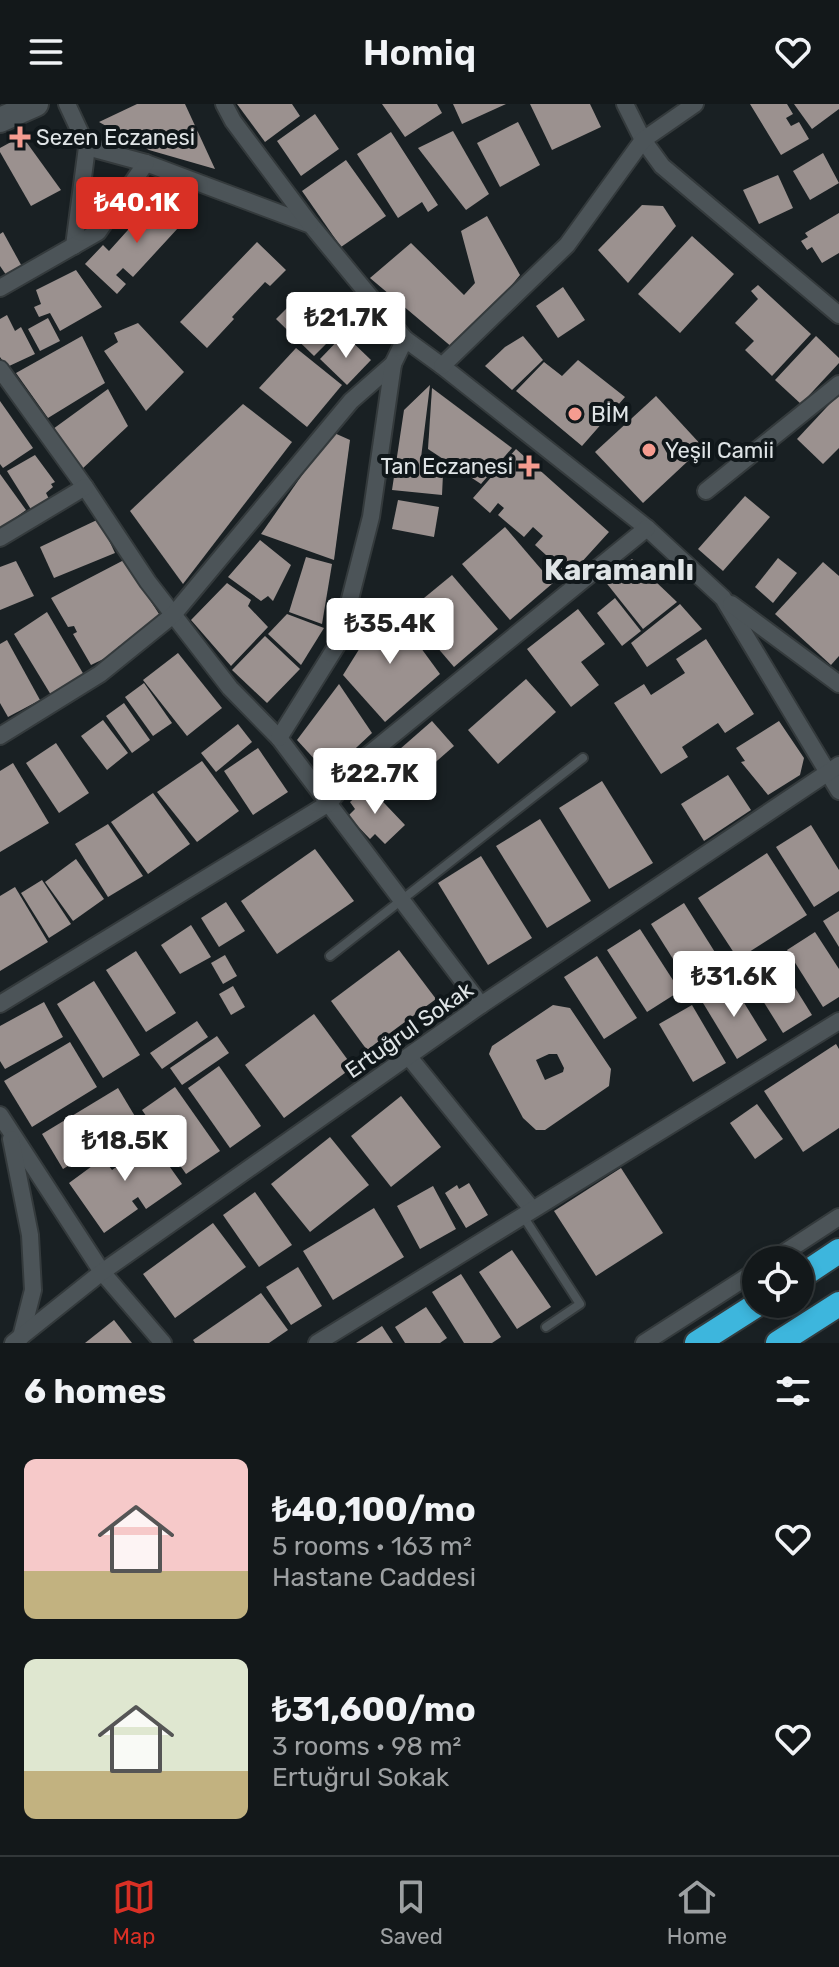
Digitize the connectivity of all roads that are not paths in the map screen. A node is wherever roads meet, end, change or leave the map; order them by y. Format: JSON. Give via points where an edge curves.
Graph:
{"nodes":[{"id":1,"x":36,"y":104,"type":"edge"},
{"id":2,"x":67,"y":104,"type":"edge"},
{"id":3,"x":224,"y":104,"type":"edge"},
{"id":4,"x":625,"y":104,"type":"edge"},
{"id":5,"x":695,"y":104,"type":"edge"},
{"id":6,"x":7,"y":114,"type":"edge"},
{"id":7,"x":643,"y":140,"type":"junction"},
{"id":8,"x":87,"y":147,"type":"junction"},
{"id":9,"x":146,"y":163,"type":"junction"},
{"id":10,"x":311,"y":225,"type":"junction"},
{"id":11,"x":74,"y":246,"type":"junction"},
{"id":12,"x":0,"y":288,"type":"edge"},
{"id":13,"x":839,"y":315,"type":"edge"},
{"id":14,"x":405,"y":339,"type":"junction"},
{"id":15,"x":393,"y":364,"type":"junction"},
{"id":16,"x":442,"y":366,"type":"junction"},
{"id":17,"x":0,"y":369,"type":"edge"},
{"id":18,"x":839,"y":384,"type":"edge"},
{"id":19,"x":85,"y":487,"type":"junction"},
{"id":20,"x":706,"y":491,"type":"dead end"},
{"id":21,"x":647,"y":528,"type":"junction"},
{"id":22,"x":0,"y":538,"type":"edge"},
{"id":23,"x":723,"y":598,"type":"junction"},
{"id":24,"x":173,"y":615,"type":"junction"},
{"id":25,"x":839,"y":684,"type":"edge"},
{"id":26,"x":0,"y":736,"type":"edge"},
{"id":27,"x":279,"y":738,"type":"junction"},
{"id":28,"x":583,"y":758,"type":"dead end"},
{"id":29,"x":833,"y":770,"type":"edge"},
{"id":30,"x":839,"y":791,"type":"edge"},
{"id":31,"x":329,"y":803,"type":"junction"},
{"id":32,"x":403,"y":902,"type":"junction"},
{"id":33,"x":330,"y":956,"type":"dead end"},
{"id":34,"x":0,"y":1004,"type":"edge"},
{"id":35,"x":481,"y":1005,"type":"junction"},
{"id":36,"x":839,"y":1021,"type":"edge"},
{"id":37,"x":409,"y":1057,"type":"junction"},
{"id":38,"x":4,"y":1122,"type":"edge"},
{"id":39,"x":527,"y":1212,"type":"junction"},
{"id":40,"x":839,"y":1217,"type":"edge"},
{"id":41,"x":794,"y":1246,"type":"edge"},
{"id":42,"x":839,"y":1251,"type":"edge"},
{"id":43,"x":814,"y":1268,"type":"edge"},
{"id":44,"x":102,"y":1272,"type":"junction"},
{"id":45,"x":742,"y":1280,"type":"edge"},
{"id":46,"x":839,"y":1304,"type":"edge"},
{"id":47,"x":742,"y":1314,"type":"edge"},
{"id":48,"x":546,"y":1327,"type":"dead end"},
{"id":49,"x":17,"y":1340,"type":"edge"},
{"id":50,"x":163,"y":1343,"type":"edge"},
{"id":51,"x":317,"y":1343,"type":"edge"},
{"id":52,"x":644,"y":1343,"type":"edge"},
{"id":53,"x":697,"y":1343,"type":"edge"},
{"id":54,"x":778,"y":1343,"type":"edge"}],
"edges":[{"from":1,"to":6,"type":"main road"},
{"from":2,"to":8,"type":"street"},
{"from":3,"to":10,"type":"street"},
{"from":4,"to":7,"type":"street"},
{"from":5,"to":7,"type":"street"},
{"from":7,"to":13,"type":"street","via":[[662,166]]},
{"from":7,"to":16,"type":"street","via":[[567,245]]},
{"from":8,"to":9,"type":"street"},
{"from":8,"to":11,"type":"street"},
{"from":9,"to":10,"type":"street"},
{"from":9,"to":11,"type":"street","via":[[98,232]]},
{"from":10,"to":14,"type":"street"},
{"from":11,"to":12,"type":"street"},
{"from":14,"to":15,"type":"street"},
{"from":14,"to":16,"type":"street"},
{"from":15,"to":24,"type":"street","via":[[351,401]]},
{"from":15,"to":27,"type":"street","via":[[371,517],[339,642]]},
{"from":16,"to":21,"type":"street"},
{"from":17,"to":19,"type":"street"},
{"from":18,"to":20,"type":"street"},
{"from":19,"to":22,"type":"street"},
{"from":19,"to":24,"type":"street"},
{"from":21,"to":23,"type":"street"},
{"from":21,"to":31,"type":"street","via":[[367,756]]},
{"from":23,"to":25,"type":"street"},
{"from":23,"to":29,"type":"street"},
{"from":24,"to":26,"type":"street","via":[[100,674]]},
{"from":24,"to":27,"type":"street","via":[[230,688]]},
{"from":27,"to":31,"type":"street"},
{"from":28,"to":32,"type":"lane"},
{"from":29,"to":30,"type":"street"},
{"from":29,"to":35,"type":"street","name":"Ertuğrul Sokak"},
{"from":31,"to":32,"type":"street"},
{"from":31,"to":34,"type":"street"},
{"from":32,"to":33,"type":"lane"},
{"from":32,"to":35,"type":"street"},
{"from":35,"to":37,"type":"street","name":"Ertuğrul Sokak"},
{"from":36,"to":39,"type":"street"},
{"from":37,"to":39,"type":"street"},
{"from":37,"to":44,"type":"street","name":"Ertuğrul Sokak"},
{"from":38,"to":44,"type":"street"},
{"from":38,"to":49,"type":"street","via":[[30,1235],[33,1290]]},
{"from":39,"to":48,"type":"lane","via":[[580,1304]]},
{"from":39,"to":51,"type":"street"},
{"from":40,"to":41,"type":"street"},
{"from":42,"to":43,"type":"highway"},
{"from":44,"to":49,"type":"street","name":"Ertuğrul Sokak"},
{"from":44,"to":50,"type":"street"},
{"from":45,"to":52,"type":"street"},
{"from":46,"to":54,"type":"highway"},
{"from":47,"to":53,"type":"highway"}]}
